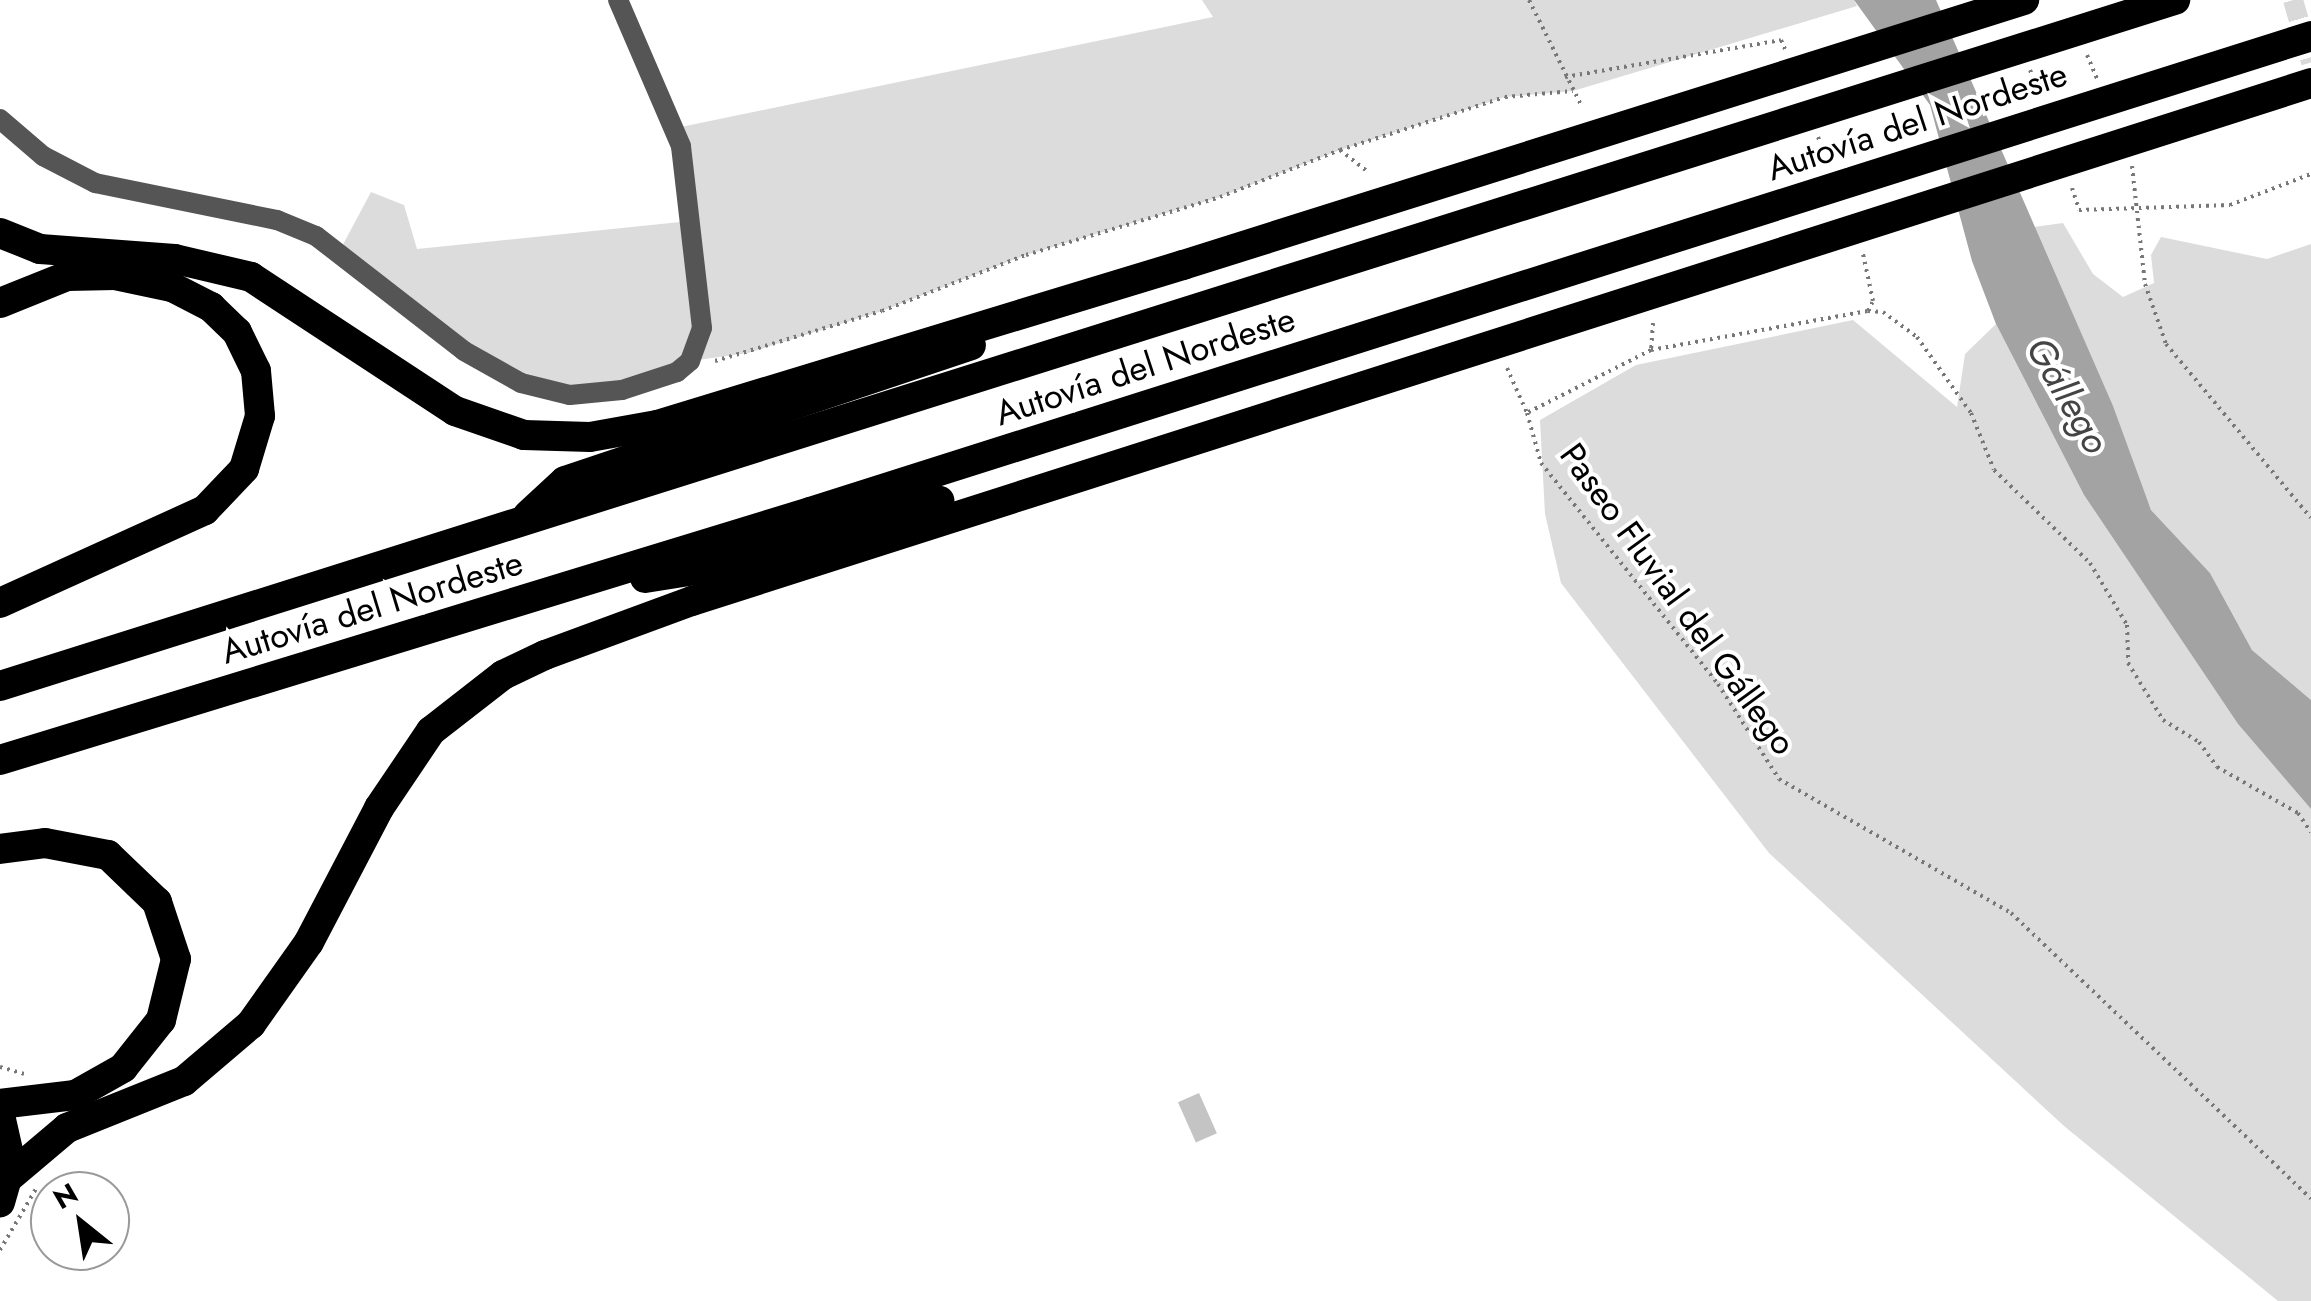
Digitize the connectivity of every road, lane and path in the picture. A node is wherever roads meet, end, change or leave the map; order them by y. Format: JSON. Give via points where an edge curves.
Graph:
{"nodes":[{"id":1,"x":618,"y":0,"type":"edge"},
{"id":2,"x":1529,"y":0,"type":"edge"},
{"id":3,"x":2024,"y":0,"type":"edge"},
{"id":4,"x":2175,"y":0,"type":"edge"},
{"id":5,"x":2311,"y":36,"type":"edge"},
{"id":6,"x":2086,"y":52,"type":"dead end"},
{"id":7,"x":1788,"y":58,"type":"dead end"},
{"id":8,"x":1564,"y":77,"type":"junction"},
{"id":9,"x":2311,"y":83,"type":"edge"},
{"id":10,"x":2100,"y":87,"type":"dead end"},
{"id":11,"x":1572,"y":91,"type":"junction"},
{"id":12,"x":1582,"y":107,"type":"dead end"},
{"id":13,"x":0,"y":118,"type":"edge"},
{"id":14,"x":1816,"y":130,"type":"dead end"},
{"id":15,"x":1340,"y":150,"type":"junction"},
{"id":16,"x":2128,"y":157,"type":"dead end"},
{"id":17,"x":1829,"y":165,"type":"dead end"},
{"id":18,"x":1366,"y":170,"type":"dead end"},
{"id":19,"x":0,"y":234,"type":"edge"},
{"id":20,"x":1856,"y":237,"type":"dead end"},
{"id":21,"x":1183,"y":265,"type":"junction"},
{"id":22,"x":0,"y":303,"type":"edge"},
{"id":23,"x":1868,"y":311,"type":"junction"},
{"id":24,"x":1653,"y":323,"type":"dead end"},
{"id":25,"x":1651,"y":350,"type":"junction"},
{"id":26,"x":690,"y":361,"type":"junction"},
{"id":27,"x":1189,"y":441,"type":"junction"},
{"id":28,"x":2311,"y":518,"type":"edge"},
{"id":29,"x":522,"y":520,"type":"junction"},
{"id":30,"x":538,"y":596,"type":"junction"},
{"id":31,"x":0,"y":602,"type":"edge"},
{"id":32,"x":0,"y":686,"type":"edge"},
{"id":33,"x":0,"y":760,"type":"edge"},
{"id":34,"x":2311,"y":832,"type":"edge"},
{"id":35,"x":0,"y":849,"type":"edge"},
{"id":36,"x":0,"y":1104,"type":"edge"},
{"id":37,"x":0,"y":1115,"type":"edge"},
{"id":38,"x":5,"y":1189,"type":"edge"},
{"id":39,"x":2311,"y":1199,"type":"edge"}],
"edges":[{"from":1,"to":26,"type":"street","via":[[685,165],[702,328]]},
{"from":2,"to":8,"type":"path"},
{"from":3,"to":21,"type":"highway"},
{"from":4,"to":29,"type":"highway","name":"Autovía del Nordeste"},
{"from":5,"to":30,"type":"highway","name":"Autovía del Nordeste"},
{"from":6,"to":10,"type":"path"},
{"from":7,"to":8,"type":"path","via":[[1781,40]]},
{"from":8,"to":11,"type":"path"},
{"from":9,"to":27,"type":"highway"},
{"from":11,"to":12,"type":"path"},
{"from":11,"to":15,"type":"path","via":[[1505,97]]},
{"from":13,"to":26,"type":"street","via":[[43,156],[96,182],[264,217],[316,236],[452,343],[522,383],[570,396],[605,392],[657,380]]},
{"from":14,"to":17,"type":"path"},
{"from":15,"to":18,"type":"path"},
{"from":15,"to":26,"type":"path","via":[[1220,198],[1026,255],[882,312],[748,353]]},
{"from":16,"to":28,"type":"path","via":[[2145,284],[2166,344]]},
{"from":19,"to":21,"type":"highway","via":[[40,249],[175,259],[251,276],[455,411],[504,430],[555,438],[657,425]]},
{"from":20,"to":23,"type":"path","via":[[1873,301]]},
{"from":21,"to":29,"type":"highway","via":[[929,362],[566,480]]},
{"from":22,"to":31,"type":"highway","via":[[67,276],[116,275],[172,287],[211,307],[237,332],[256,371],[260,416],[244,469],[205,510]]},
{"from":23,"to":25,"type":"path"},
{"from":23,"to":34,"type":"path","via":[[1883,312],[1917,336],[1971,413],[1994,470],[2090,562],[2127,625],[2128,663],[2163,720],[2199,742],[2217,767],[2298,813]]},
{"from":24,"to":25,"type":"path"},
{"from":25,"to":39,"type":"path","name":"Paseo Fluvial del Gállego","via":[[1527,412],[1541,463],[1707,669],[1779,779],[2011,913]]},
{"from":27,"to":30,"type":"highway","via":[[1077,462],[708,568]]},
{"from":27,"to":38,"type":"highway","via":[[618,626],[502,675],[431,731],[404,766],[309,942],[251,1024],[184,1081],[68,1128]]},
{"from":29,"to":32,"type":"highway","name":"Autovía del Nordeste"},
{"from":30,"to":33,"type":"highway","name":"Autovía del Nordeste"},
{"from":35,"to":36,"type":"highway","via":[[46,843],[108,855],[158,902],[176,959],[161,1020],[123,1068],[75,1095]]},
{"from":37,"to":38,"type":"highway","via":[[11,1150]]}]}
